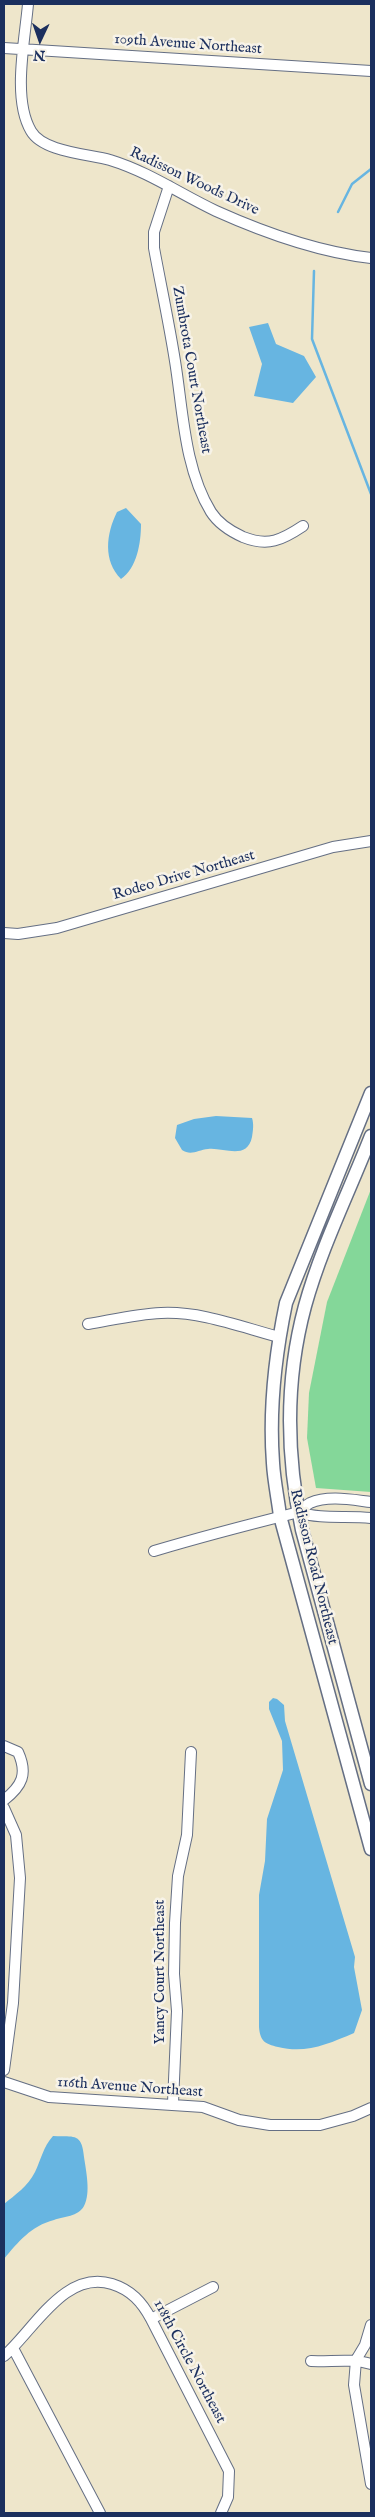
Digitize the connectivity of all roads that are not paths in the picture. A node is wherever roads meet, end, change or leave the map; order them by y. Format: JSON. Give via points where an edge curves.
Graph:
{"nodes":[{"id":1,"x":28,"y":4,"type":"edge"},
{"id":2,"x":4,"y":48,"type":"edge"},
{"id":3,"x":23,"y":49,"type":"junction"},
{"id":4,"x":371,"y":71,"type":"edge"},
{"id":5,"x":170,"y":186,"type":"junction"},
{"id":6,"x":371,"y":258,"type":"edge"},
{"id":7,"x":303,"y":526,"type":"dead end"},
{"id":8,"x":371,"y":841,"type":"edge"},
{"id":9,"x":4,"y":934,"type":"edge"},
{"id":10,"x":371,"y":1093,"type":"edge"},
{"id":11,"x":371,"y":1136,"type":"edge"},
{"id":12,"x":88,"y":1324,"type":"dead end"},
{"id":13,"x":279,"y":1337,"type":"junction"},
{"id":14,"x":371,"y":1502,"type":"edge"},
{"id":15,"x":298,"y":1512,"type":"junction"},
{"id":16,"x":280,"y":1516,"type":"junction"},
{"id":17,"x":371,"y":1518,"type":"edge"},
{"id":18,"x":154,"y":1551,"type":"dead end"},
{"id":19,"x":4,"y":1746,"type":"edge"},
{"id":20,"x":191,"y":1752,"type":"dead end"},
{"id":21,"x":371,"y":1784,"type":"edge"},
{"id":22,"x":4,"y":1800,"type":"edge"},
{"id":23,"x":4,"y":1808,"type":"edge"},
{"id":24,"x":371,"y":1849,"type":"edge"},
{"id":25,"x":4,"y":2070,"type":"edge"},
{"id":26,"x":4,"y":2082,"type":"edge"},
{"id":27,"x":173,"y":2103,"type":"junction"},
{"id":28,"x":371,"y":2108,"type":"edge"},
{"id":29,"x":213,"y":2287,"type":"dead end"},
{"id":30,"x":151,"y":2319,"type":"junction"},
{"id":31,"x":371,"y":2325,"type":"edge"},
{"id":32,"x":13,"y":2348,"type":"junction"},
{"id":33,"x":4,"y":2356,"type":"edge"},
{"id":34,"x":356,"y":2360,"type":"junction"},
{"id":35,"x":311,"y":2361,"type":"dead end"},
{"id":36,"x":371,"y":2364,"type":"edge"},
{"id":37,"x":371,"y":2484,"type":"edge"},
{"id":38,"x":100,"y":2513,"type":"edge"},
{"id":39,"x":221,"y":2513,"type":"edge"}],
"edges":[{"from":1,"to":3,"type":"street","name":"Radisson Woods Drive"},
{"from":2,"to":3,"type":"street","name":"109th Avenue Northeast"},
{"from":3,"to":4,"type":"street","name":"109th Avenue Northeast"},
{"from":3,"to":5,"type":"street","name":"Radisson Woods Drive","via":[[23,106],[32,133],[46,145],[110,160]]},
{"from":5,"to":6,"type":"street","name":"Radisson Woods Drive","via":[[265,231],[330,251]]},
{"from":5,"to":7,"type":"street","name":"Zumbrota Court Northeast","via":[[154,232],[154,248],[175,360],[183,425],[196,476],[211,513],[232,532],[265,543],[284,539]]},
{"from":8,"to":9,"type":"street","name":"Rodeo Drive Northeast","via":[[333,847],[57,928]]},
{"from":10,"to":13,"type":"main road","name":"Radisson Road Northeast","via":[[286,1303]]},
{"from":11,"to":15,"type":"main road","name":"Radisson Road Northeast","via":[[324,1252],[298,1334],[290,1390],[289,1446]]},
{"from":12,"to":13,"type":"street","via":[[177,1313],[204,1316]]},
{"from":13,"to":16,"type":"main road","name":"Radisson Road Northeast","via":[[271,1415]]},
{"from":14,"to":15,"type":"street","via":[[319,1501]]},
{"from":15,"to":16,"type":"street"},
{"from":15,"to":17,"type":"street","via":[[313,1517]]},
{"from":15,"to":21,"type":"main road","name":"Radisson Road Northeast"},
{"from":16,"to":18,"type":"street"},
{"from":16,"to":24,"type":"main road","name":"Radisson Road Northeast"},
{"from":19,"to":22,"type":"street","via":[[18,1752],[24,1766],[20,1783]]},
{"from":20,"to":27,"type":"street","name":"Yancy Court Northeast","via":[[188,1819],[174,1923],[177,2011]]},
{"from":23,"to":25,"type":"street","via":[[16,1835],[20,1878],[13,2003]]},
{"from":26,"to":27,"type":"street","name":"116th Avenue Northeast","via":[[49,2097]]},
{"from":27,"to":28,"type":"street","name":"116th Avenue Northeast","via":[[203,2107],[239,2120],[270,2125],[320,2125]]},
{"from":29,"to":30,"type":"street"},
{"from":30,"to":32,"type":"street","name":"118th Circle Northeast","via":[[140,2301],[121,2286],[85,2282],[60,2295]]},
{"from":30,"to":39,"type":"street","name":"118th Circle Northeast","via":[[229,2471],[228,2497]]},
{"from":31,"to":34,"type":"street"},
{"from":32,"to":33,"type":"street","name":"118th Circle Northeast"},
{"from":32,"to":38,"type":"street"},
{"from":34,"to":35,"type":"street"},
{"from":34,"to":36,"type":"street"},
{"from":34,"to":37,"type":"street","via":[[355,2392]]}]}
